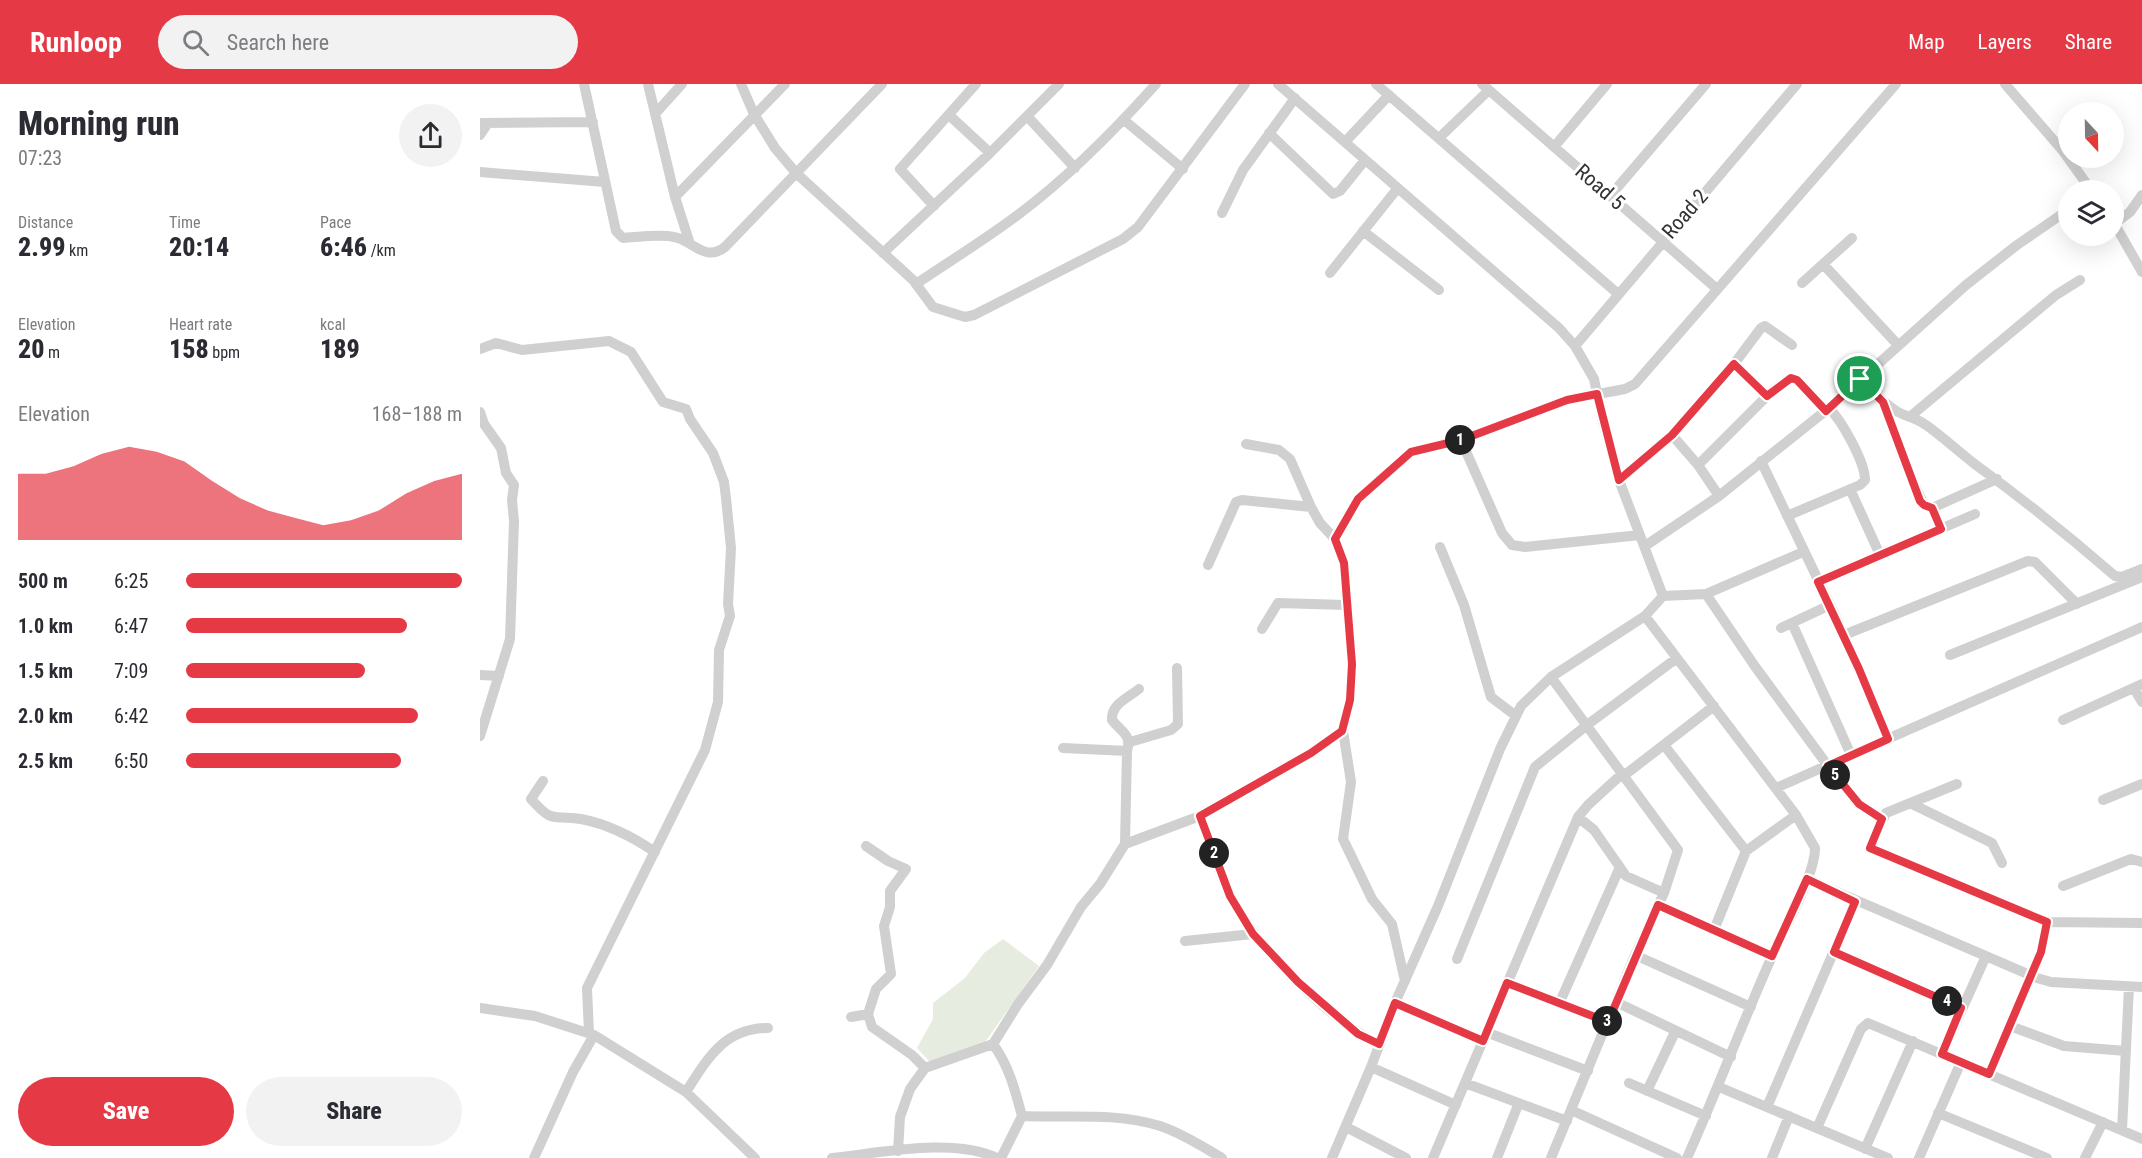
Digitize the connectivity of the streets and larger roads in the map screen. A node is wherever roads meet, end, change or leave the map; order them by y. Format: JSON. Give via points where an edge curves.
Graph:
{"nodes":[{"id":1,"x":584,"y":84,"type":"edge"},
{"id":2,"x":648,"y":84,"type":"edge"},
{"id":3,"x":682,"y":84,"type":"edge"},
{"id":4,"x":741,"y":84,"type":"edge"},
{"id":5,"x":784,"y":84,"type":"edge"},
{"id":6,"x":882,"y":84,"type":"edge"},
{"id":7,"x":976,"y":84,"type":"edge"},
{"id":8,"x":1059,"y":84,"type":"edge"},
{"id":9,"x":1156,"y":84,"type":"edge"},
{"id":10,"x":1245,"y":84,"type":"edge"},
{"id":11,"x":1278,"y":84,"type":"edge"},
{"id":12,"x":1376,"y":84,"type":"edge"},
{"id":13,"x":1607,"y":84,"type":"edge"},
{"id":14,"x":1706,"y":84,"type":"edge"},
{"id":15,"x":1797,"y":84,"type":"edge"},
{"id":16,"x":1896,"y":84,"type":"edge"},
{"id":17,"x":2005,"y":84,"type":"edge"},
{"id":18,"x":1486,"y":87,"type":"edge"},
{"id":19,"x":1389,"y":95,"type":"junction"},
{"id":20,"x":1295,"y":98,"type":"junction"},
{"id":21,"x":655,"y":114,"type":"junction"},
{"id":22,"x":754,"y":114,"type":"junction"},
{"id":23,"x":949,"y":115,"type":"junction"},
{"id":24,"x":1027,"y":116,"type":"junction"},
{"id":25,"x":1124,"y":120,"type":"junction"},
{"id":26,"x":592,"y":122,"type":"junction"},
{"id":27,"x":484,"y":123,"type":"edge"},
{"id":28,"x":1269,"y":133,"type":"junction"},
{"id":29,"x":480,"y":135,"type":"edge"},
{"id":30,"x":1439,"y":138,"type":"junction"},
{"id":31,"x":1345,"y":142,"type":"junction"},
{"id":32,"x":1554,"y":147,"type":"junction"},
{"id":33,"x":990,"y":153,"type":"junction"},
{"id":34,"x":1365,"y":160,"type":"junction"},
{"id":35,"x":1075,"y":168,"type":"junction"},
{"id":36,"x":1182,"y":168,"type":"junction"},
{"id":37,"x":480,"y":172,"type":"edge"},
{"id":38,"x":796,"y":173,"type":"junction"},
{"id":39,"x":2084,"y":180,"type":"edge"},
{"id":40,"x":605,"y":182,"type":"junction"},
{"id":41,"x":1397,"y":189,"type":"junction"},
{"id":42,"x":2142,"y":195,"type":"edge"},
{"id":43,"x":1610,"y":196,"type":"junction"},
{"id":44,"x":675,"y":197,"type":"junction"},
{"id":45,"x":934,"y":206,"type":"junction"},
{"id":46,"x":1222,"y":213,"type":"dead end"},
{"id":47,"x":2124,"y":216,"type":"edge"},
{"id":48,"x":2058,"y":217,"type":"edge"},
{"id":49,"x":1363,"y":231,"type":"junction"},
{"id":50,"x":1852,"y":238,"type":"dead end"},
{"id":51,"x":1662,"y":241,"type":"junction"},
{"id":52,"x":2124,"y":241,"type":"edge"},
{"id":53,"x":690,"y":244,"type":"junction"},
{"id":54,"x":883,"y":253,"type":"junction"},
{"id":55,"x":1823,"y":264,"type":"junction"},
{"id":56,"x":2142,"y":272,"type":"edge"},
{"id":57,"x":1330,"y":273,"type":"dead end"},
{"id":58,"x":2080,"y":280,"type":"dead end"},
{"id":59,"x":1802,"y":283,"type":"dead end"},
{"id":60,"x":916,"y":284,"type":"junction"},
{"id":61,"x":1717,"y":289,"type":"junction"},
{"id":62,"x":1439,"y":290,"type":"dead end"},
{"id":63,"x":1617,"y":293,"type":"junction"},
{"id":64,"x":1792,"y":345,"type":"dead end"},
{"id":65,"x":1898,"y":345,"type":"junction"},
{"id":66,"x":1575,"y":346,"type":"junction"},
{"id":67,"x":480,"y":349,"type":"edge"},
{"id":68,"x":1734,"y":364,"type":"junction"},
{"id":69,"x":1860,"y":379,"type":"junction"},
{"id":70,"x":1597,"y":394,"type":"junction"},
{"id":71,"x":1767,"y":396,"type":"junction"},
{"id":72,"x":1883,"y":402,"type":"junction"},
{"id":73,"x":1828,"y":409,"type":"junction"},
{"id":74,"x":480,"y":412,"type":"edge"},
{"id":75,"x":1912,"y":416,"type":"junction"},
{"id":76,"x":1672,"y":435,"type":"junction"},
{"id":77,"x":1461,"y":440,"type":"junction"},
{"id":78,"x":1246,"y":444,"type":"dead end"},
{"id":79,"x":1761,"y":461,"type":"junction"},
{"id":80,"x":1698,"y":465,"type":"junction"},
{"id":81,"x":1997,"y":479,"type":"junction"},
{"id":82,"x":1619,"y":480,"type":"junction"},
{"id":83,"x":1850,"y":489,"type":"junction"},
{"id":84,"x":1719,"y":496,"type":"junction"},
{"id":85,"x":1311,"y":507,"type":"junction"},
{"id":86,"x":1932,"y":508,"type":"junction"},
{"id":87,"x":1975,"y":514,"type":"dead end"},
{"id":88,"x":1787,"y":516,"type":"junction"},
{"id":89,"x":1941,"y":529,"type":"junction"},
{"id":90,"x":1335,"y":539,"type":"junction"},
{"id":91,"x":1642,"y":541,"type":"junction"},
{"id":92,"x":1440,"y":547,"type":"dead end"},
{"id":93,"x":1803,"y":552,"type":"junction"},
{"id":94,"x":1880,"y":555,"type":"junction"},
{"id":95,"x":1208,"y":565,"type":"dead end"},
{"id":96,"x":2142,"y":569,"type":"edge"},
{"id":97,"x":2142,"y":577,"type":"edge"},
{"id":98,"x":1818,"y":582,"type":"junction"},
{"id":99,"x":1706,"y":594,"type":"junction"},
{"id":100,"x":1663,"y":597,"type":"junction"},
{"id":101,"x":1830,"y":604,"type":"junction"},
{"id":102,"x":2076,"y":604,"type":"junction"},
{"id":103,"x":1347,"y":605,"type":"junction"},
{"id":104,"x":1645,"y":616,"type":"junction"},
{"id":105,"x":1792,"y":623,"type":"junction"},
{"id":106,"x":2142,"y":627,"type":"edge"},
{"id":107,"x":1781,"y":628,"type":"dead end"},
{"id":108,"x":1262,"y":629,"type":"dead end"},
{"id":109,"x":1844,"y":635,"type":"junction"},
{"id":110,"x":1950,"y":655,"type":"dead end"},
{"id":111,"x":1677,"y":658,"type":"junction"},
{"id":112,"x":1177,"y":668,"type":"dead end"},
{"id":113,"x":480,"y":675,"type":"edge"},
{"id":114,"x":499,"y":676,"type":"junction"},
{"id":115,"x":1551,"y":677,"type":"junction"},
{"id":116,"x":2138,"y":686,"type":"edge"},
{"id":117,"x":1139,"y":689,"type":"dead end"},
{"id":118,"x":2142,"y":702,"type":"edge"},
{"id":119,"x":1714,"y":706,"type":"junction"},
{"id":120,"x":1516,"y":716,"type":"junction"},
{"id":121,"x":2063,"y":720,"type":"dead end"},
{"id":122,"x":1587,"y":725,"type":"junction"},
{"id":123,"x":1342,"y":731,"type":"junction"},
{"id":124,"x":480,"y":736,"type":"edge"},
{"id":125,"x":1888,"y":739,"type":"junction"},
{"id":126,"x":1664,"y":745,"type":"junction"},
{"id":127,"x":1129,"y":746,"type":"junction"},
{"id":128,"x":1063,"y":748,"type":"dead end"},
{"id":129,"x":1851,"y":755,"type":"junction"},
{"id":130,"x":1828,"y":766,"type":"junction"},
{"id":131,"x":1623,"y":773,"type":"junction"},
{"id":132,"x":543,"y":781,"type":"dead end"},
{"id":133,"x":1957,"y":784,"type":"dead end"},
{"id":134,"x":2142,"y":784,"type":"edge"},
{"id":135,"x":1776,"y":788,"type":"junction"},
{"id":136,"x":2103,"y":800,"type":"dead end"},
{"id":137,"x":1911,"y":803,"type":"junction"},
{"id":138,"x":1796,"y":815,"type":"junction"},
{"id":139,"x":1200,"y":816,"type":"junction"},
{"id":140,"x":1578,"y":817,"type":"junction"},
{"id":141,"x":1882,"y":819,"type":"junction"},
{"id":142,"x":1125,"y":844,"type":"junction"},
{"id":143,"x":866,"y":846,"type":"dead end"},
{"id":144,"x":1746,"y":851,"type":"junction"},
{"id":145,"x":2142,"y":851,"type":"edge"},
{"id":146,"x":655,"y":852,"type":"junction"},
{"id":147,"x":2136,"y":860,"type":"edge"},
{"id":148,"x":2002,"y":863,"type":"dead end"},
{"id":149,"x":1620,"y":867,"type":"junction"},
{"id":150,"x":1807,"y":879,"type":"junction"},
{"id":151,"x":2063,"y":886,"type":"dead end"},
{"id":152,"x":1664,"y":893,"type":"junction"},
{"id":153,"x":1855,"y":902,"type":"junction"},
{"id":154,"x":1658,"y":905,"type":"junction"},
{"id":155,"x":2047,"y":922,"type":"junction"},
{"id":156,"x":2142,"y":923,"type":"edge"},
{"id":157,"x":1714,"y":930,"type":"junction"},
{"id":158,"x":1253,"y":934,"type":"junction"},
{"id":159,"x":1185,"y":942,"type":"dead end"},
{"id":160,"x":1834,"y":952,"type":"junction"},
{"id":161,"x":1635,"y":955,"type":"junction"},
{"id":162,"x":1772,"y":956,"type":"junction"},
{"id":163,"x":1986,"y":956,"type":"junction"},
{"id":164,"x":1456,"y":959,"type":"dead end"},
{"id":165,"x":2032,"y":975,"type":"junction"},
{"id":166,"x":1405,"y":981,"type":"junction"},
{"id":167,"x":1507,"y":983,"type":"junction"},
{"id":168,"x":2130,"y":987,"type":"junction"},
{"id":169,"x":2142,"y":987,"type":"edge"},
{"id":170,"x":1616,"y":1002,"type":"junction"},
{"id":171,"x":1395,"y":1003,"type":"junction"},
{"id":172,"x":1559,"y":1004,"type":"junction"},
{"id":173,"x":1751,"y":1007,"type":"junction"},
{"id":174,"x":480,"y":1008,"type":"edge"},
{"id":175,"x":1961,"y":1008,"type":"junction"},
{"id":176,"x":868,"y":1014,"type":"junction"},
{"id":177,"x":851,"y":1017,"type":"dead end"},
{"id":178,"x":1608,"y":1022,"type":"junction"},
{"id":179,"x":2010,"y":1026,"type":"junction"},
{"id":180,"x":768,"y":1028,"type":"dead end"},
{"id":181,"x":1675,"y":1032,"type":"junction"},
{"id":182,"x":592,"y":1034,"type":"junction"},
{"id":183,"x":1485,"y":1037,"type":"junction"},
{"id":184,"x":1913,"y":1041,"type":"junction"},
{"id":185,"x":993,"y":1044,"type":"junction"},
{"id":186,"x":1379,"y":1044,"type":"junction"},
{"id":187,"x":2126,"y":1051,"type":"junction"},
{"id":188,"x":1942,"y":1054,"type":"junction"},
{"id":189,"x":1731,"y":1057,"type":"junction"},
{"id":190,"x":1961,"y":1062,"type":"junction"},
{"id":191,"x":1371,"y":1067,"type":"junction"},
{"id":192,"x":925,"y":1068,"type":"junction"},
{"id":193,"x":1588,"y":1071,"type":"junction"},
{"id":194,"x":1989,"y":1074,"type":"junction"},
{"id":195,"x":1465,"y":1083,"type":"junction"},
{"id":196,"x":1629,"y":1083,"type":"dead end"},
{"id":197,"x":1719,"y":1087,"type":"junction"},
{"id":198,"x":1647,"y":1091,"type":"junction"},
{"id":199,"x":686,"y":1092,"type":"junction"},
{"id":200,"x":1456,"y":1105,"type":"junction"},
{"id":201,"x":1518,"y":1105,"type":"junction"},
{"id":202,"x":1767,"y":1107,"type":"junction"},
{"id":203,"x":1938,"y":1113,"type":"junction"},
{"id":204,"x":1569,"y":1115,"type":"junction"},
{"id":205,"x":1022,"y":1116,"type":"junction"},
{"id":206,"x":1706,"y":1116,"type":"junction"},
{"id":207,"x":1789,"y":1116,"type":"junction"},
{"id":208,"x":2103,"y":1122,"type":"junction"},
{"id":209,"x":1346,"y":1127,"type":"junction"},
{"id":210,"x":1817,"y":1128,"type":"junction"},
{"id":211,"x":2122,"y":1130,"type":"junction"},
{"id":212,"x":2142,"y":1139,"type":"edge"},
{"id":213,"x":1865,"y":1149,"type":"junction"},
{"id":214,"x":898,"y":1152,"type":"junction"},
{"id":215,"x":995,"y":1157,"type":"edge"},
{"id":216,"x":534,"y":1158,"type":"edge"},
{"id":217,"x":754,"y":1158,"type":"edge"},
{"id":218,"x":832,"y":1158,"type":"edge"},
{"id":219,"x":1222,"y":1158,"type":"edge"},
{"id":220,"x":1332,"y":1158,"type":"edge"},
{"id":221,"x":1406,"y":1158,"type":"edge"},
{"id":222,"x":1433,"y":1158,"type":"edge"},
{"id":223,"x":1497,"y":1158,"type":"edge"},
{"id":224,"x":1551,"y":1158,"type":"edge"},
{"id":225,"x":1677,"y":1158,"type":"edge"},
{"id":226,"x":1688,"y":1158,"type":"edge"},
{"id":227,"x":1772,"y":1158,"type":"edge"},
{"id":228,"x":1888,"y":1158,"type":"edge"},
{"id":229,"x":1919,"y":1158,"type":"edge"},
{"id":230,"x":2047,"y":1158,"type":"edge"},
{"id":231,"x":2085,"y":1158,"type":"edge"}],
"edges":[{"from":1,"to":26,"type":"street"},
{"from":2,"to":21,"type":"street"},
{"from":3,"to":21,"type":"street"},
{"from":4,"to":22,"type":"street"},
{"from":5,"to":22,"type":"street"},
{"from":6,"to":38,"type":"street"},
{"from":7,"to":23,"type":"street"},
{"from":8,"to":24,"type":"street"},
{"from":9,"to":25,"type":"street"},
{"from":10,"to":36,"type":"street"},
{"from":11,"to":20,"type":"street"},
{"from":12,"to":19,"type":"street"},
{"from":13,"to":32,"type":"street"},
{"from":14,"to":43,"type":"street"},
{"from":15,"to":51,"type":"street","name":"Road 2"},
{"from":16,"to":61,"type":"street"},
{"from":17,"to":39,"type":"street"},
{"from":18,"to":30,"type":"street"},
{"from":18,"to":32,"type":"street","name":"Road 5"},
{"from":19,"to":30,"type":"street"},
{"from":19,"to":31,"type":"street"},
{"from":20,"to":28,"type":"street"},
{"from":20,"to":31,"type":"street"},
{"from":21,"to":44,"type":"street"},
{"from":22,"to":38,"type":"street"},
{"from":22,"to":44,"type":"street"},
{"from":23,"to":33,"type":"street"},
{"from":23,"to":45,"type":"street","via":[[900,169]]},
{"from":24,"to":33,"type":"street"},
{"from":24,"to":35,"type":"street"},
{"from":25,"to":35,"type":"street"},
{"from":25,"to":36,"type":"street"},
{"from":26,"to":27,"type":"street"},
{"from":26,"to":40,"type":"street"},
{"from":27,"to":29,"type":"street"},
{"from":28,"to":34,"type":"street","via":[[1333,194]]},
{"from":28,"to":46,"type":"street","via":[[1243,170]]},
{"from":30,"to":63,"type":"street"},
{"from":31,"to":34,"type":"street"},
{"from":32,"to":43,"type":"street","name":"Road 5"},
{"from":33,"to":45,"type":"street"},
{"from":34,"to":41,"type":"street"},
{"from":35,"to":60,"type":"street","via":[[1018,214]]},
{"from":36,"to":60,"type":"street","via":[[1138,227],[1123,240],[974,315],[964,317],[933,307]]},
{"from":37,"to":40,"type":"street"},
{"from":38,"to":53,"type":"street","via":[[719,252],[703,252]]},
{"from":38,"to":54,"type":"street"},
{"from":40,"to":53,"type":"street","via":[[618,236],[676,237]]},
{"from":41,"to":49,"type":"street"},
{"from":41,"to":66,"type":"street"},
{"from":42,"to":47,"type":"street"},
{"from":43,"to":51,"type":"street","name":"Road 5"},
{"from":44,"to":53,"type":"street"},
{"from":45,"to":54,"type":"street"},
{"from":48,"to":65,"type":"street","via":[[2016,245]]},
{"from":49,"to":57,"type":"street"},
{"from":49,"to":62,"type":"street"},
{"from":50,"to":55,"type":"street"},
{"from":51,"to":61,"type":"street","name":"Road 5"},
{"from":51,"to":63,"type":"street","name":"Road 2"},
{"from":52,"to":56,"type":"street"},
{"from":54,"to":60,"type":"street"},
{"from":55,"to":59,"type":"street"},
{"from":55,"to":65,"type":"street"},
{"from":58,"to":75,"type":"street","via":[[2056,295]]},
{"from":61,"to":70,"type":"street","via":[[1635,384]]},
{"from":63,"to":66,"type":"street","name":"Road 2"},
{"from":64,"to":68,"type":"street","via":[[1764,326]]},
{"from":65,"to":69,"type":"street"},
{"from":66,"to":70,"type":"street","via":[[1594,379]]},
{"from":67,"to":146,"type":"street","via":[[496,343],[522,350],[609,341],[631,352],[663,402],[686,409],[713,453],[723,482],[731,548],[730,616],[719,650],[718,702],[705,750]]},
{"from":68,"to":71,"type":"street"},
{"from":68,"to":76,"type":"street"},
{"from":69,"to":72,"type":"street"},
{"from":69,"to":73,"type":"street"},
{"from":70,"to":77,"type":"street","via":[[1567,400]]},
{"from":70,"to":82,"type":"street"},
{"from":71,"to":73,"type":"street","via":[[1791,378]]},
{"from":71,"to":80,"type":"street"},
{"from":72,"to":75,"type":"street","via":[[1902,415]]},
{"from":72,"to":86,"type":"street","via":[[1920,501]]},
{"from":73,"to":79,"type":"street"},
{"from":73,"to":83,"type":"street","via":[[1837,416],[1864,471],[1864,482]]},
{"from":74,"to":114,"type":"street","via":[[501,448],[506,473],[514,485],[511,628]]},
{"from":75,"to":81,"type":"street"},
{"from":76,"to":80,"type":"street"},
{"from":76,"to":82,"type":"street"},
{"from":77,"to":90,"type":"street","via":[[1411,452],[1358,499]]},
{"from":77,"to":91,"type":"street","via":[[1502,534],[1512,544],[1525,547]]},
{"from":78,"to":85,"type":"street","via":[[1285,454]]},
{"from":79,"to":84,"type":"street"},
{"from":79,"to":88,"type":"street"},
{"from":80,"to":84,"type":"street"},
{"from":81,"to":86,"type":"street"},
{"from":81,"to":96,"type":"street","via":[[2115,576]]},
{"from":82,"to":91,"type":"street"},
{"from":83,"to":88,"type":"street"},
{"from":83,"to":94,"type":"street"},
{"from":84,"to":91,"type":"street"},
{"from":85,"to":90,"type":"street"},
{"from":85,"to":95,"type":"street","via":[[1236,502]]},
{"from":86,"to":89,"type":"street"},
{"from":87,"to":89,"type":"street"},
{"from":88,"to":93,"type":"street"},
{"from":89,"to":94,"type":"street"},
{"from":90,"to":103,"type":"street","via":[[1344,563]]},
{"from":91,"to":100,"type":"street"},
{"from":92,"to":120,"type":"street","via":[[1464,605],[1491,697]]},
{"from":93,"to":98,"type":"street"},
{"from":93,"to":99,"type":"street"},
{"from":94,"to":98,"type":"street"},
{"from":97,"to":102,"type":"street"},
{"from":98,"to":101,"type":"street"},
{"from":99,"to":100,"type":"street"},
{"from":99,"to":130,"type":"street"},
{"from":100,"to":104,"type":"street"},
{"from":101,"to":105,"type":"street"},
{"from":101,"to":109,"type":"street"},
{"from":102,"to":109,"type":"street","via":[[2035,562],[2028,561]]},
{"from":102,"to":110,"type":"street"},
{"from":103,"to":108,"type":"street","via":[[1278,603]]},
{"from":103,"to":123,"type":"street","via":[[1352,664],[1350,700]]},
{"from":104,"to":111,"type":"street"},
{"from":104,"to":115,"type":"street"},
{"from":105,"to":107,"type":"street"},
{"from":105,"to":129,"type":"street"},
{"from":106,"to":125,"type":"street"},
{"from":109,"to":125,"type":"street"},
{"from":111,"to":119,"type":"street"},
{"from":111,"to":122,"type":"street"},
{"from":112,"to":127,"type":"street","via":[[1178,724]]},
{"from":113,"to":114,"type":"street"},
{"from":114,"to":124,"type":"street"},
{"from":115,"to":120,"type":"street"},
{"from":115,"to":122,"type":"street"},
{"from":116,"to":118,"type":"street"},
{"from":116,"to":121,"type":"street"},
{"from":117,"to":127,"type":"street","via":[[1112,713],[1112,720],[1129,736]]},
{"from":119,"to":126,"type":"street"},
{"from":119,"to":135,"type":"street"},
{"from":120,"to":166,"type":"street"},
{"from":122,"to":131,"type":"street"},
{"from":122,"to":164,"type":"street","via":[[1535,768]]},
{"from":123,"to":139,"type":"street"},
{"from":123,"to":166,"type":"street","via":[[1351,783],[1343,839],[1372,899],[1392,924]]},
{"from":125,"to":129,"type":"street"},
{"from":126,"to":131,"type":"street"},
{"from":126,"to":144,"type":"street"},
{"from":127,"to":128,"type":"street"},
{"from":127,"to":142,"type":"street"},
{"from":129,"to":130,"type":"street"},
{"from":130,"to":135,"type":"street"},
{"from":130,"to":141,"type":"street","via":[[1859,804]]},
{"from":131,"to":140,"type":"street"},
{"from":131,"to":152,"type":"street","via":[[1678,850]]},
{"from":132,"to":146,"type":"street","via":[[531,799],[545,814],[619,831]]},
{"from":133,"to":137,"type":"street"},
{"from":134,"to":136,"type":"street"},
{"from":135,"to":138,"type":"street"},
{"from":137,"to":141,"type":"street"},
{"from":137,"to":148,"type":"street","via":[[1992,843]]},
{"from":138,"to":144,"type":"street"},
{"from":138,"to":150,"type":"street","via":[[1815,848]]},
{"from":139,"to":142,"type":"street"},
{"from":139,"to":158,"type":"street","via":[[1230,896]]},
{"from":140,"to":149,"type":"street","via":[[1594,830]]},
{"from":140,"to":167,"type":"street"},
{"from":141,"to":155,"type":"street","via":[[1870,848]]},
{"from":142,"to":185,"type":"street"},
{"from":143,"to":176,"type":"street","via":[[906,869],[890,891],[884,926],[891,974],[876,989]]},
{"from":144,"to":157,"type":"street"},
{"from":145,"to":147,"type":"street"},
{"from":146,"to":182,"type":"street","via":[[587,988]]},
{"from":147,"to":151,"type":"street"},
{"from":149,"to":152,"type":"street","via":[[1626,876]]},
{"from":149,"to":172,"type":"street"},
{"from":150,"to":153,"type":"street"},
{"from":150,"to":162,"type":"street"},
{"from":152,"to":154,"type":"street"},
{"from":153,"to":160,"type":"street"},
{"from":153,"to":163,"type":"street"},
{"from":154,"to":157,"type":"street"},
{"from":154,"to":161,"type":"street"},
{"from":155,"to":156,"type":"street"},
{"from":155,"to":165,"type":"street"},
{"from":157,"to":162,"type":"street"},
{"from":158,"to":159,"type":"street"},
{"from":158,"to":186,"type":"street","via":[[1298,982],[1358,1034]]},
{"from":160,"to":175,"type":"street"},
{"from":160,"to":202,"type":"street"},
{"from":161,"to":170,"type":"street"},
{"from":161,"to":173,"type":"street"},
{"from":162,"to":173,"type":"street"},
{"from":163,"to":165,"type":"street"},
{"from":163,"to":175,"type":"street"},
{"from":165,"to":168,"type":"street","via":[[2050,982]]},
{"from":165,"to":179,"type":"street"},
{"from":166,"to":171,"type":"street"},
{"from":167,"to":172,"type":"street"},
{"from":167,"to":183,"type":"street"},
{"from":168,"to":169,"type":"street"},
{"from":168,"to":187,"type":"street"},
{"from":170,"to":178,"type":"street"},
{"from":170,"to":181,"type":"street"},
{"from":171,"to":183,"type":"street"},
{"from":171,"to":186,"type":"street"},
{"from":172,"to":178,"type":"street"},
{"from":173,"to":189,"type":"street"},
{"from":174,"to":182,"type":"street","via":[[535,1016]]},
{"from":175,"to":188,"type":"street"},
{"from":176,"to":177,"type":"street"},
{"from":176,"to":192,"type":"street","via":[[872,1027]]},
{"from":178,"to":193,"type":"street"},
{"from":179,"to":187,"type":"street","via":[[2064,1047]]},
{"from":179,"to":194,"type":"street"},
{"from":180,"to":199,"type":"street","via":[[731,1036],[714,1049]]},
{"from":181,"to":189,"type":"street"},
{"from":181,"to":198,"type":"street"},
{"from":182,"to":199,"type":"street"},
{"from":182,"to":216,"type":"street"},
{"from":183,"to":193,"type":"street"},
{"from":183,"to":195,"type":"street"},
{"from":184,"to":188,"type":"street"},
{"from":184,"to":210,"type":"street","via":[[1874,1024],[1865,1025]]},
{"from":184,"to":213,"type":"street"},
{"from":185,"to":192,"type":"street"},
{"from":185,"to":205,"type":"street","via":[[1010,1073]]},
{"from":186,"to":191,"type":"street"},
{"from":187,"to":211,"type":"street"},
{"from":188,"to":190,"type":"street"},
{"from":189,"to":197,"type":"street"},
{"from":190,"to":194,"type":"street"},
{"from":190,"to":203,"type":"street"},
{"from":191,"to":200,"type":"street"},
{"from":191,"to":209,"type":"street"},
{"from":192,"to":214,"type":"street","via":[[910,1089],[900,1117]]},
{"from":193,"to":204,"type":"street"},
{"from":194,"to":208,"type":"street"},
{"from":195,"to":200,"type":"street"},
{"from":195,"to":201,"type":"street"},
{"from":196,"to":198,"type":"street"},
{"from":197,"to":202,"type":"street"},
{"from":197,"to":206,"type":"street"},
{"from":198,"to":206,"type":"street"},
{"from":199,"to":217,"type":"street"},
{"from":200,"to":222,"type":"street"},
{"from":201,"to":204,"type":"street"},
{"from":201,"to":223,"type":"street"},
{"from":202,"to":207,"type":"street"},
{"from":203,"to":229,"type":"street"},
{"from":203,"to":230,"type":"street"},
{"from":204,"to":224,"type":"street"},
{"from":204,"to":225,"type":"street"},
{"from":205,"to":215,"type":"street"},
{"from":205,"to":219,"type":"street","via":[[1102,1116],[1137,1121],[1162,1127]]},
{"from":206,"to":226,"type":"street"},
{"from":207,"to":210,"type":"street"},
{"from":207,"to":227,"type":"street"},
{"from":208,"to":211,"type":"street"},
{"from":208,"to":231,"type":"street"},
{"from":209,"to":220,"type":"street"},
{"from":209,"to":221,"type":"street"},
{"from":210,"to":213,"type":"street"},
{"from":211,"to":212,"type":"street"},
{"from":213,"to":228,"type":"street"},
{"from":214,"to":215,"type":"street","via":[[961,1147]]},
{"from":214,"to":218,"type":"street"}]}
